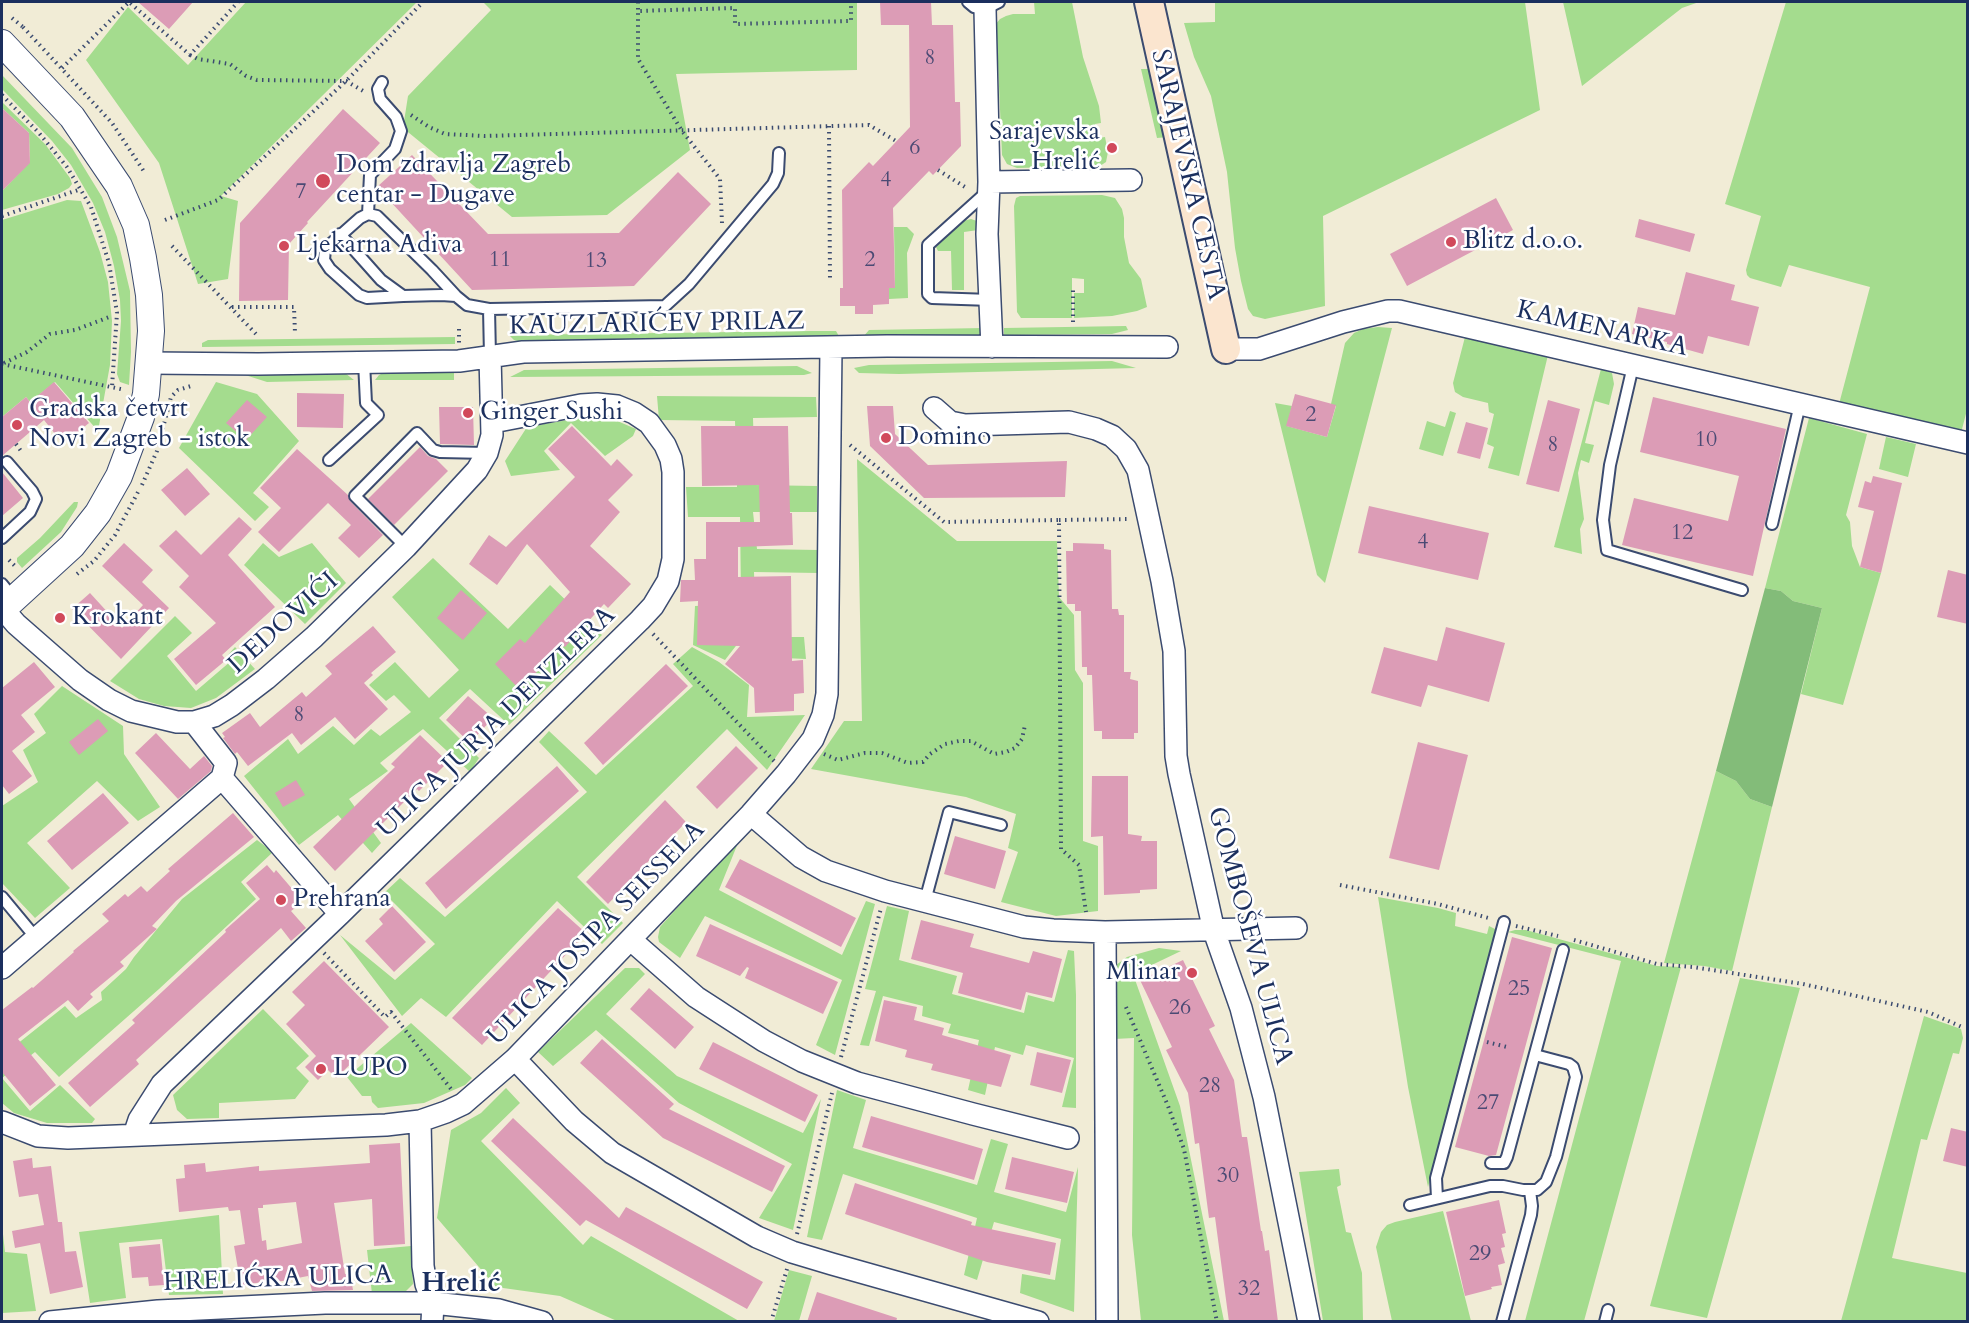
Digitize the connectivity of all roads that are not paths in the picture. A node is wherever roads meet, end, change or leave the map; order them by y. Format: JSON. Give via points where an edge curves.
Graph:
{"nodes":[{"id":1,"x":1149,"y":2,"type":"edge"},
{"id":2,"x":984,"y":4,"type":"edge"},
{"id":3,"x":9,"y":37,"type":"edge"},
{"id":4,"x":382,"y":82,"type":"dead end"},
{"id":5,"x":779,"y":153,"type":"dead end"},
{"id":6,"x":1131,"y":180,"type":"dead end"},
{"id":7,"x":989,"y":186,"type":"junction"},
{"id":8,"x":368,"y":214,"type":"junction"},
{"id":9,"x":340,"y":234,"type":"junction"},
{"id":10,"x":403,"y":296,"type":"junction"},
{"id":11,"x":456,"y":297,"type":"junction"},
{"id":12,"x":991,"y":300,"type":"junction"},
{"id":13,"x":489,"y":309,"type":"junction"},
{"id":14,"x":992,"y":347,"type":"junction"},
{"id":15,"x":831,"y":348,"type":"junction"},
{"id":16,"x":1167,"y":348,"type":"dead end"},
{"id":17,"x":1226,"y":349,"type":"joint"},
{"id":18,"x":490,"y":356,"type":"junction"},
{"id":19,"x":364,"y":362,"type":"junction"},
{"id":20,"x":149,"y":363,"type":"junction"},
{"id":21,"x":1633,"y":366,"type":"junction"},
{"id":22,"x":1800,"y":404,"type":"junction"},
{"id":23,"x":934,"y":408,"type":"dead end"},
{"id":24,"x":492,"y":422,"type":"junction"},
{"id":25,"x":1968,"y":443,"type":"edge"},
{"id":26,"x":487,"y":453,"type":"junction"},
{"id":27,"x":329,"y":460,"type":"dead end"},
{"id":28,"x":7,"y":462,"type":"dead end"},
{"id":29,"x":1772,"y":524,"type":"dead end"},
{"id":30,"x":2,"y":538,"type":"edge"},
{"id":31,"x":406,"y":547,"type":"junction"},
{"id":32,"x":1742,"y":590,"type":"dead end"},
{"id":33,"x":5,"y":600,"type":"edge"},
{"id":34,"x":194,"y":722,"type":"junction"},
{"id":35,"x":222,"y":778,"type":"junction"},
{"id":36,"x":751,"y":814,"type":"junction"},
{"id":37,"x":1001,"y":825,"type":"dead end"},
{"id":38,"x":2,"y":897,"type":"edge"},
{"id":39,"x":925,"y":902,"type":"junction"},
{"id":40,"x":340,"y":914,"type":"junction"},
{"id":41,"x":1504,"y":922,"type":"road end"},
{"id":42,"x":1296,"y":928,"type":"dead end"},
{"id":43,"x":1214,"y":931,"type":"junction"},
{"id":44,"x":1105,"y":932,"type":"junction"},
{"id":45,"x":36,"y":938,"type":"junction"},
{"id":46,"x":631,"y":940,"type":"junction"},
{"id":47,"x":1563,"y":950,"type":"dead end"},
{"id":48,"x":2,"y":968,"type":"edge"},
{"id":49,"x":1535,"y":1055,"type":"junction"},
{"id":50,"x":515,"y":1059,"type":"junction"},
{"id":51,"x":420,"y":1121,"type":"junction"},
{"id":52,"x":2,"y":1122,"type":"edge"},
{"id":53,"x":134,"y":1135,"type":"junction"},
{"id":54,"x":1068,"y":1138,"type":"dead end"},
{"id":55,"x":1491,"y":1163,"type":"dead end"},
{"id":56,"x":1530,"y":1191,"type":"junction"},
{"id":57,"x":1437,"y":1198,"type":"junction"},
{"id":58,"x":1410,"y":1204,"type":"dead end"},
{"id":59,"x":1608,"y":1310,"type":"dead end"},
{"id":60,"x":325,"y":1312,"type":"edge"},
{"id":61,"x":432,"y":1312,"type":"edge"},
{"id":62,"x":50,"y":1322,"type":"edge"},
{"id":63,"x":542,"y":1322,"type":"edge"},
{"id":64,"x":1038,"y":1322,"type":"edge"},
{"id":65,"x":1107,"y":1322,"type":"edge"},
{"id":66,"x":1309,"y":1322,"type":"edge"},
{"id":67,"x":1502,"y":1322,"type":"edge"},
{"id":68,"x":1605,"y":1322,"type":"edge"}],
"edges":[{"from":1,"to":17,"type":"main road","name":"SARAJEVSKA CESTA"},
{"from":2,"to":7,"type":"street"},
{"from":3,"to":20,"type":"street","via":[[72,117],[126,200],[149,295]]},
{"from":4,"to":8,"type":"lane","via":[[378,89],[380,99],[396,117],[401,131],[394,149],[370,175]]},
{"from":5,"to":13,"type":"lane","via":[[773,184],[689,284],[665,306]]},
{"from":6,"to":7,"type":"street"},
{"from":7,"to":12,"type":"street"},
{"from":7,"to":12,"type":"lane","via":[[928,245],[928,294],[932,298]]},
{"from":8,"to":9,"type":"lane"},
{"from":8,"to":11,"type":"lane","via":[[377,216]]},
{"from":9,"to":10,"type":"lane","via":[[381,280]]},
{"from":9,"to":10,"type":"lane","via":[[325,249],[324,260],[330,268],[359,296]]},
{"from":10,"to":11,"type":"lane"},
{"from":11,"to":13,"type":"lane","via":[[467,305]]},
{"from":12,"to":14,"type":"street"},
{"from":13,"to":18,"type":"lane"},
{"from":14,"to":15,"type":"street","name":"KAUZLARIĆEV PRILAZ"},
{"from":14,"to":16,"type":"street","name":"KAUZLARIĆEV PRILAZ"},
{"from":15,"to":18,"type":"street","name":"KAUZLARIĆEV PRILAZ","via":[[532,352]]},
{"from":15,"to":36,"type":"street","name":"ULICA JOSIPA SEISSELA","via":[[827,694],[813,739]]},
{"from":17,"to":21,"type":"street","name":"KAMENARKA","via":[[1258,349],[1388,311]]},
{"from":18,"to":19,"type":"street","name":"KAUZLARIĆEV PRILAZ","via":[[459,361]]},
{"from":18,"to":24,"type":"street","name":"DEDOVIĆI"},
{"from":19,"to":20,"type":"street","name":"KAUZLARIĆEV PRILAZ"},
{"from":19,"to":27,"type":"lane","via":[[366,403],[378,415]]},
{"from":20,"to":33,"type":"street","via":[[141,417],[119,476],[98,513],[72,546]]},
{"from":21,"to":22,"type":"street","name":"KAMENARKA"},
{"from":21,"to":32,"type":"lane","via":[[1610,465],[1603,520],[1607,550]]},
{"from":22,"to":25,"type":"street","name":"KAMENARKA"},
{"from":22,"to":29,"type":"lane"},
{"from":23,"to":43,"type":"street","name":"GOMBOŠEVA ULICA","via":[[950,422],[965,425],[1069,422],[1096,429],[1113,436],[1138,470],[1174,651],[1177,765]]},
{"from":24,"to":26,"type":"street","name":"DEDOVIĆI"},
{"from":24,"to":40,"type":"street","name":"ULICA JURJA DENZLERA","via":[[597,404],[617,406],[649,423],[659,435],[673,471],[673,559],[668,581],[654,606]]},
{"from":26,"to":31,"type":"street","name":"DEDOVIĆI","via":[[464,486]]},
{"from":26,"to":31,"type":"lane","via":[[440,452],[417,433],[355,496]]},
{"from":28,"to":30,"type":"lane","via":[[36,499],[30,512]]},
{"from":31,"to":34,"type":"street","name":"DEDOVIĆI","via":[[266,679],[214,716]]},
{"from":33,"to":34,"type":"street","name":"DEDOVIĆI","via":[[16,624],[109,700],[154,718]]},
{"from":34,"to":35,"type":"street","via":[[226,763]]},
{"from":35,"to":40,"type":"street"},
{"from":35,"to":45,"type":"street"},
{"from":36,"to":39,"type":"street","via":[[801,857],[826,871]]},
{"from":36,"to":46,"type":"street","name":"ULICA JOSIPA SEISSELA"},
{"from":37,"to":39,"type":"lane","via":[[949,813]]},
{"from":38,"to":45,"type":"lane"},
{"from":39,"to":44,"type":"street","via":[[1024,927]]},
{"from":40,"to":53,"type":"street","name":"ULICA JURJA DENZLERA","via":[[162,1084]]},
{"from":41,"to":57,"type":"lane","via":[[1436,1178]]},
{"from":42,"to":43,"type":"street"},
{"from":43,"to":44,"type":"street"},
{"from":43,"to":66,"type":"street","name":"GOMBOŠEVA ULICA","via":[[1252,1045]]},
{"from":44,"to":65,"type":"street"},
{"from":45,"to":48,"type":"street"},
{"from":46,"to":50,"type":"street","name":"ULICA JOSIPA SEISSELA"},
{"from":46,"to":54,"type":"street","via":[[696,997],[802,1061],[857,1083]]},
{"from":47,"to":49,"type":"lane"},
{"from":49,"to":55,"type":"lane","via":[[1508,1157],[1504,1163]]},
{"from":49,"to":56,"type":"lane","via":[[1569,1064],[1576,1077],[1550,1175],[1542,1187]]},
{"from":50,"to":51,"type":"street","name":"ULICA JOSIPA SEISSELA","via":[[463,1104]]},
{"from":50,"to":64,"type":"street","via":[[574,1121],[612,1153],[758,1237],[792,1252]]},
{"from":51,"to":53,"type":"street","name":"ULICA JOSIPA SEISSELA"},
{"from":51,"to":61,"type":"street","via":[[423,1266]]},
{"from":52,"to":53,"type":"street","name":"ULICA JOSIPA SEISSELA","via":[[38,1136]]},
{"from":56,"to":57,"type":"lane","via":[[1497,1186]]},
{"from":56,"to":67,"type":"lane","via":[[1531,1215]]},
{"from":57,"to":58,"type":"lane"},
{"from":59,"to":68,"type":"lane"},
{"from":60,"to":61,"type":"street","name":"HRELIĆKA ULICA"},
{"from":60,"to":62,"type":"street","name":"HRELIĆKA ULICA","via":[[158,1311]]},
{"from":61,"to":63,"type":"street","name":"HRELIĆKA ULICA","via":[[499,1310]]}]}
